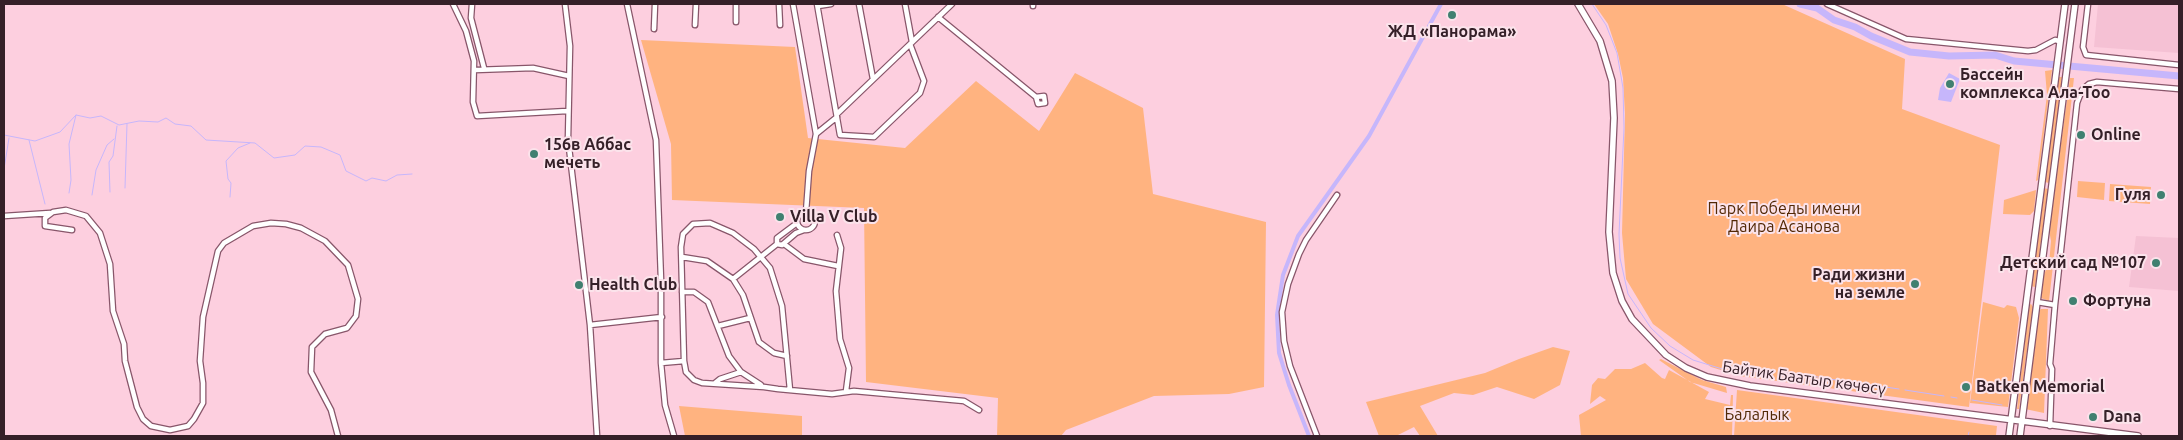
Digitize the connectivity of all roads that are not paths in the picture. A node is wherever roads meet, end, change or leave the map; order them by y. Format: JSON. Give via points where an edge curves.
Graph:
{"nodes":[{"id":1,"x":453,"y":4,"type":"edge"},
{"id":2,"x":472,"y":4,"type":"edge"},
{"id":3,"x":565,"y":4,"type":"edge"},
{"id":4,"x":627,"y":4,"type":"edge"},
{"id":5,"x":655,"y":4,"type":"edge"},
{"id":6,"x":696,"y":4,"type":"edge"},
{"id":7,"x":736,"y":4,"type":"edge"},
{"id":8,"x":779,"y":4,"type":"edge"},
{"id":9,"x":793,"y":4,"type":"edge"},
{"id":10,"x":831,"y":4,"type":"edge"},
{"id":11,"x":859,"y":4,"type":"edge"},
{"id":12,"x":905,"y":4,"type":"edge"},
{"id":13,"x":952,"y":4,"type":"edge"},
{"id":14,"x":1578,"y":4,"type":"edge"},
{"id":15,"x":1827,"y":4,"type":"edge"},
{"id":16,"x":2065,"y":4,"type":"edge"},
{"id":17,"x":2074,"y":4,"type":"edge"},
{"id":18,"x":2088,"y":4,"type":"edge"},
{"id":19,"x":817,"y":5,"type":"edge"},
{"id":20,"x":938,"y":17,"type":"junction"},
{"id":21,"x":736,"y":22,"type":"dead end"},
{"id":22,"x":695,"y":25,"type":"dead end"},
{"id":23,"x":780,"y":25,"type":"dead end"},
{"id":24,"x":654,"y":29,"type":"dead end"},
{"id":25,"x":2059,"y":41,"type":"junction"},
{"id":26,"x":911,"y":43,"type":"junction"},
{"id":27,"x":2179,"y":64,"type":"edge"},
{"id":28,"x":484,"y":68,"type":"junction"},
{"id":29,"x":475,"y":70,"type":"junction"},
{"id":30,"x":569,"y":76,"type":"junction"},
{"id":31,"x":873,"y":80,"type":"junction"},
{"id":32,"x":2179,"y":89,"type":"edge"},
{"id":33,"x":1036,"y":97,"type":"dead end"},
{"id":34,"x":567,"y":111,"type":"junction"},
{"id":35,"x":837,"y":115,"type":"junction"},
{"id":36,"x":816,"y":134,"type":"junction"},
{"id":37,"x":2041,"y":185,"type":"junction"},
{"id":38,"x":2052,"y":186,"type":"junction"},
{"id":39,"x":1337,"y":195,"type":"dead end"},
{"id":40,"x":53,"y":212,"type":"junction"},
{"id":41,"x":806,"y":212,"type":"junction"},
{"id":42,"x":4,"y":216,"type":"edge"},
{"id":43,"x":797,"y":223,"type":"junction"},
{"id":44,"x":72,"y":230,"type":"dead end"},
{"id":45,"x":804,"y":230,"type":"junction"},
{"id":46,"x":837,"y":235,"type":"dead end"},
{"id":47,"x":777,"y":244,"type":"junction"},
{"id":48,"x":784,"y":244,"type":"junction"},
{"id":49,"x":761,"y":256,"type":"junction"},
{"id":50,"x":682,"y":257,"type":"junction"},
{"id":51,"x":838,"y":266,"type":"junction"},
{"id":52,"x":733,"y":279,"type":"junction"},
{"id":53,"x":682,"y":292,"type":"junction"},
{"id":54,"x":2026,"y":300,"type":"junction"},
{"id":55,"x":2037,"y":302,"type":"junction"},
{"id":56,"x":2055,"y":305,"type":"junction"},
{"id":57,"x":662,"y":317,"type":"junction"},
{"id":58,"x":750,"y":318,"type":"junction"},
{"id":59,"x":590,"y":325,"type":"junction"},
{"id":60,"x":718,"y":326,"type":"junction"},
{"id":61,"x":787,"y":356,"type":"junction"},
{"id":62,"x":684,"y":361,"type":"junction"},
{"id":63,"x":661,"y":363,"type":"junction"},
{"id":64,"x":740,"y":372,"type":"junction"},
{"id":65,"x":715,"y":383,"type":"junction"},
{"id":66,"x":764,"y":386,"type":"junction"},
{"id":67,"x":790,"y":390,"type":"junction"},
{"id":68,"x":846,"y":390,"type":"junction"},
{"id":69,"x":979,"y":410,"type":"dead end"},
{"id":70,"x":2011,"y":421,"type":"junction"},
{"id":71,"x":2021,"y":422,"type":"junction"},
{"id":72,"x":2050,"y":426,"type":"junction"},
{"id":73,"x":338,"y":436,"type":"edge"},
{"id":74,"x":597,"y":436,"type":"edge"},
{"id":75,"x":674,"y":436,"type":"edge"},
{"id":76,"x":1318,"y":436,"type":"edge"},
{"id":77,"x":2009,"y":436,"type":"edge"},
{"id":78,"x":2020,"y":436,"type":"edge"},
{"id":79,"x":2138,"y":436,"type":"edge"}],
"edges":[{"from":1,"to":29,"type":"street","via":[[466,30]]},
{"from":2,"to":28,"type":"street","via":[[471,18]]},
{"from":3,"to":30,"type":"street","via":[[570,34]]},
{"from":4,"to":57,"type":"street","via":[[656,140]]},
{"from":5,"to":24,"type":"street"},
{"from":6,"to":22,"type":"street"},
{"from":7,"to":21,"type":"street"},
{"from":8,"to":23,"type":"street"},
{"from":9,"to":36,"type":"street"},
{"from":10,"to":19,"type":"street"},
{"from":11,"to":31,"type":"street"},
{"from":12,"to":26,"type":"street"},
{"from":13,"to":20,"type":"street"},
{"from":14,"to":70,"type":"main road","name":"Байтик Баатыр көчөсү","via":[[1600,41],[1612,81],[1614,118],[1609,238],[1613,273],[1626,310],[1658,348],[1686,368],[1719,380]]},
{"from":15,"to":25,"type":"street","via":[[1906,39],[2028,51]]},
{"from":16,"to":25,"type":"main road"},
{"from":17,"to":38,"type":"main road"},
{"from":18,"to":27,"type":"street","via":[[2083,47],[2086,55]]},
{"from":19,"to":35,"type":"street"},
{"from":20,"to":26,"type":"street"},
{"from":20,"to":33,"type":"street"},
{"from":25,"to":37,"type":"main road"},
{"from":26,"to":31,"type":"street"},
{"from":26,"to":35,"type":"street","via":[[924,81],[920,93],[874,137],[840,135]]},
{"from":28,"to":29,"type":"street"},
{"from":28,"to":30,"type":"street","via":[[533,68]]},
{"from":29,"to":34,"type":"street","via":[[472,80],[477,116]]},
{"from":30,"to":34,"type":"street"},
{"from":31,"to":35,"type":"street"},
{"from":32,"to":56,"type":"street","via":[[2097,82],[2089,84],[2080,93]]},
{"from":34,"to":59,"type":"street"},
{"from":35,"to":36,"type":"street"},
{"from":36,"to":41,"type":"street","via":[[808,172]]},
{"from":37,"to":38,"type":"main road"},
{"from":37,"to":54,"type":"main road"},
{"from":38,"to":55,"type":"main road"},
{"from":39,"to":76,"type":"street","via":[[1299,254],[1282,312],[1290,366]]},
{"from":40,"to":42,"type":"street"},
{"from":40,"to":44,"type":"street","via":[[45,218],[45,226]]},
{"from":40,"to":73,"type":"street","via":[[66,210],[86,216],[100,233],[110,264],[113,311],[124,344],[137,407],[143,419],[160,429],[180,430],[188,426],[203,403],[200,361],[203,317],[218,251],[224,243],[253,226],[270,223],[300,228],[325,241],[348,265],[358,300],[356,316],[347,328],[325,334],[312,346],[311,372],[330,410]]},
{"from":41,"to":43,"type":"street","via":[[798,216]]},
{"from":41,"to":45,"type":"street","via":[[815,222],[810,229]]},
{"from":43,"to":45,"type":"street"},
{"from":43,"to":47,"type":"street","via":[[778,238]]},
{"from":45,"to":48,"type":"street"},
{"from":46,"to":51,"type":"street","via":[[841,248]]},
{"from":47,"to":48,"type":"street"},
{"from":47,"to":49,"type":"street"},
{"from":48,"to":51,"type":"street","via":[[804,258]]},
{"from":49,"to":50,"type":"street","via":[[733,233],[703,222],[693,224],[683,234]]},
{"from":49,"to":52,"type":"street"},
{"from":49,"to":61,"type":"street","via":[[770,268],[779,293]]},
{"from":50,"to":52,"type":"street","via":[[707,261]]},
{"from":50,"to":53,"type":"street"},
{"from":51,"to":68,"type":"street","via":[[836,291],[840,339],[849,368]]},
{"from":52,"to":58,"type":"street","via":[[743,294]]},
{"from":53,"to":60,"type":"street","via":[[694,292],[708,302]]},
{"from":53,"to":62,"type":"street"},
{"from":54,"to":55,"type":"main road"},
{"from":54,"to":70,"type":"main road"},
{"from":55,"to":56,"type":"street"},
{"from":55,"to":71,"type":"main road"},
{"from":56,"to":72,"type":"street","via":[[2050,364]]},
{"from":57,"to":59,"type":"street"},
{"from":57,"to":63,"type":"street"},
{"from":58,"to":60,"type":"street"},
{"from":58,"to":61,"type":"street","via":[[760,342],[774,353]]},
{"from":59,"to":74,"type":"street"},
{"from":60,"to":64,"type":"street","via":[[725,350]]},
{"from":61,"to":67,"type":"street"},
{"from":62,"to":63,"type":"street"},
{"from":62,"to":65,"type":"street","via":[[686,372],[694,380]]},
{"from":63,"to":75,"type":"street","via":[[665,405]]},
{"from":64,"to":65,"type":"street"},
{"from":64,"to":66,"type":"street"},
{"from":65,"to":66,"type":"street"},
{"from":66,"to":67,"type":"street"},
{"from":67,"to":68,"type":"street","via":[[832,394]]},
{"from":68,"to":69,"type":"street","via":[[964,401]]},
{"from":70,"to":71,"type":"main road","name":"Байтик Баатыр көчөсү"},
{"from":70,"to":77,"type":"main road"},
{"from":71,"to":72,"type":"main road","name":"Байтик Баатыр көчөсү"},
{"from":71,"to":78,"type":"main road"},
{"from":72,"to":79,"type":"main road","name":"Байтик Баатыр көчөсү"}]}
